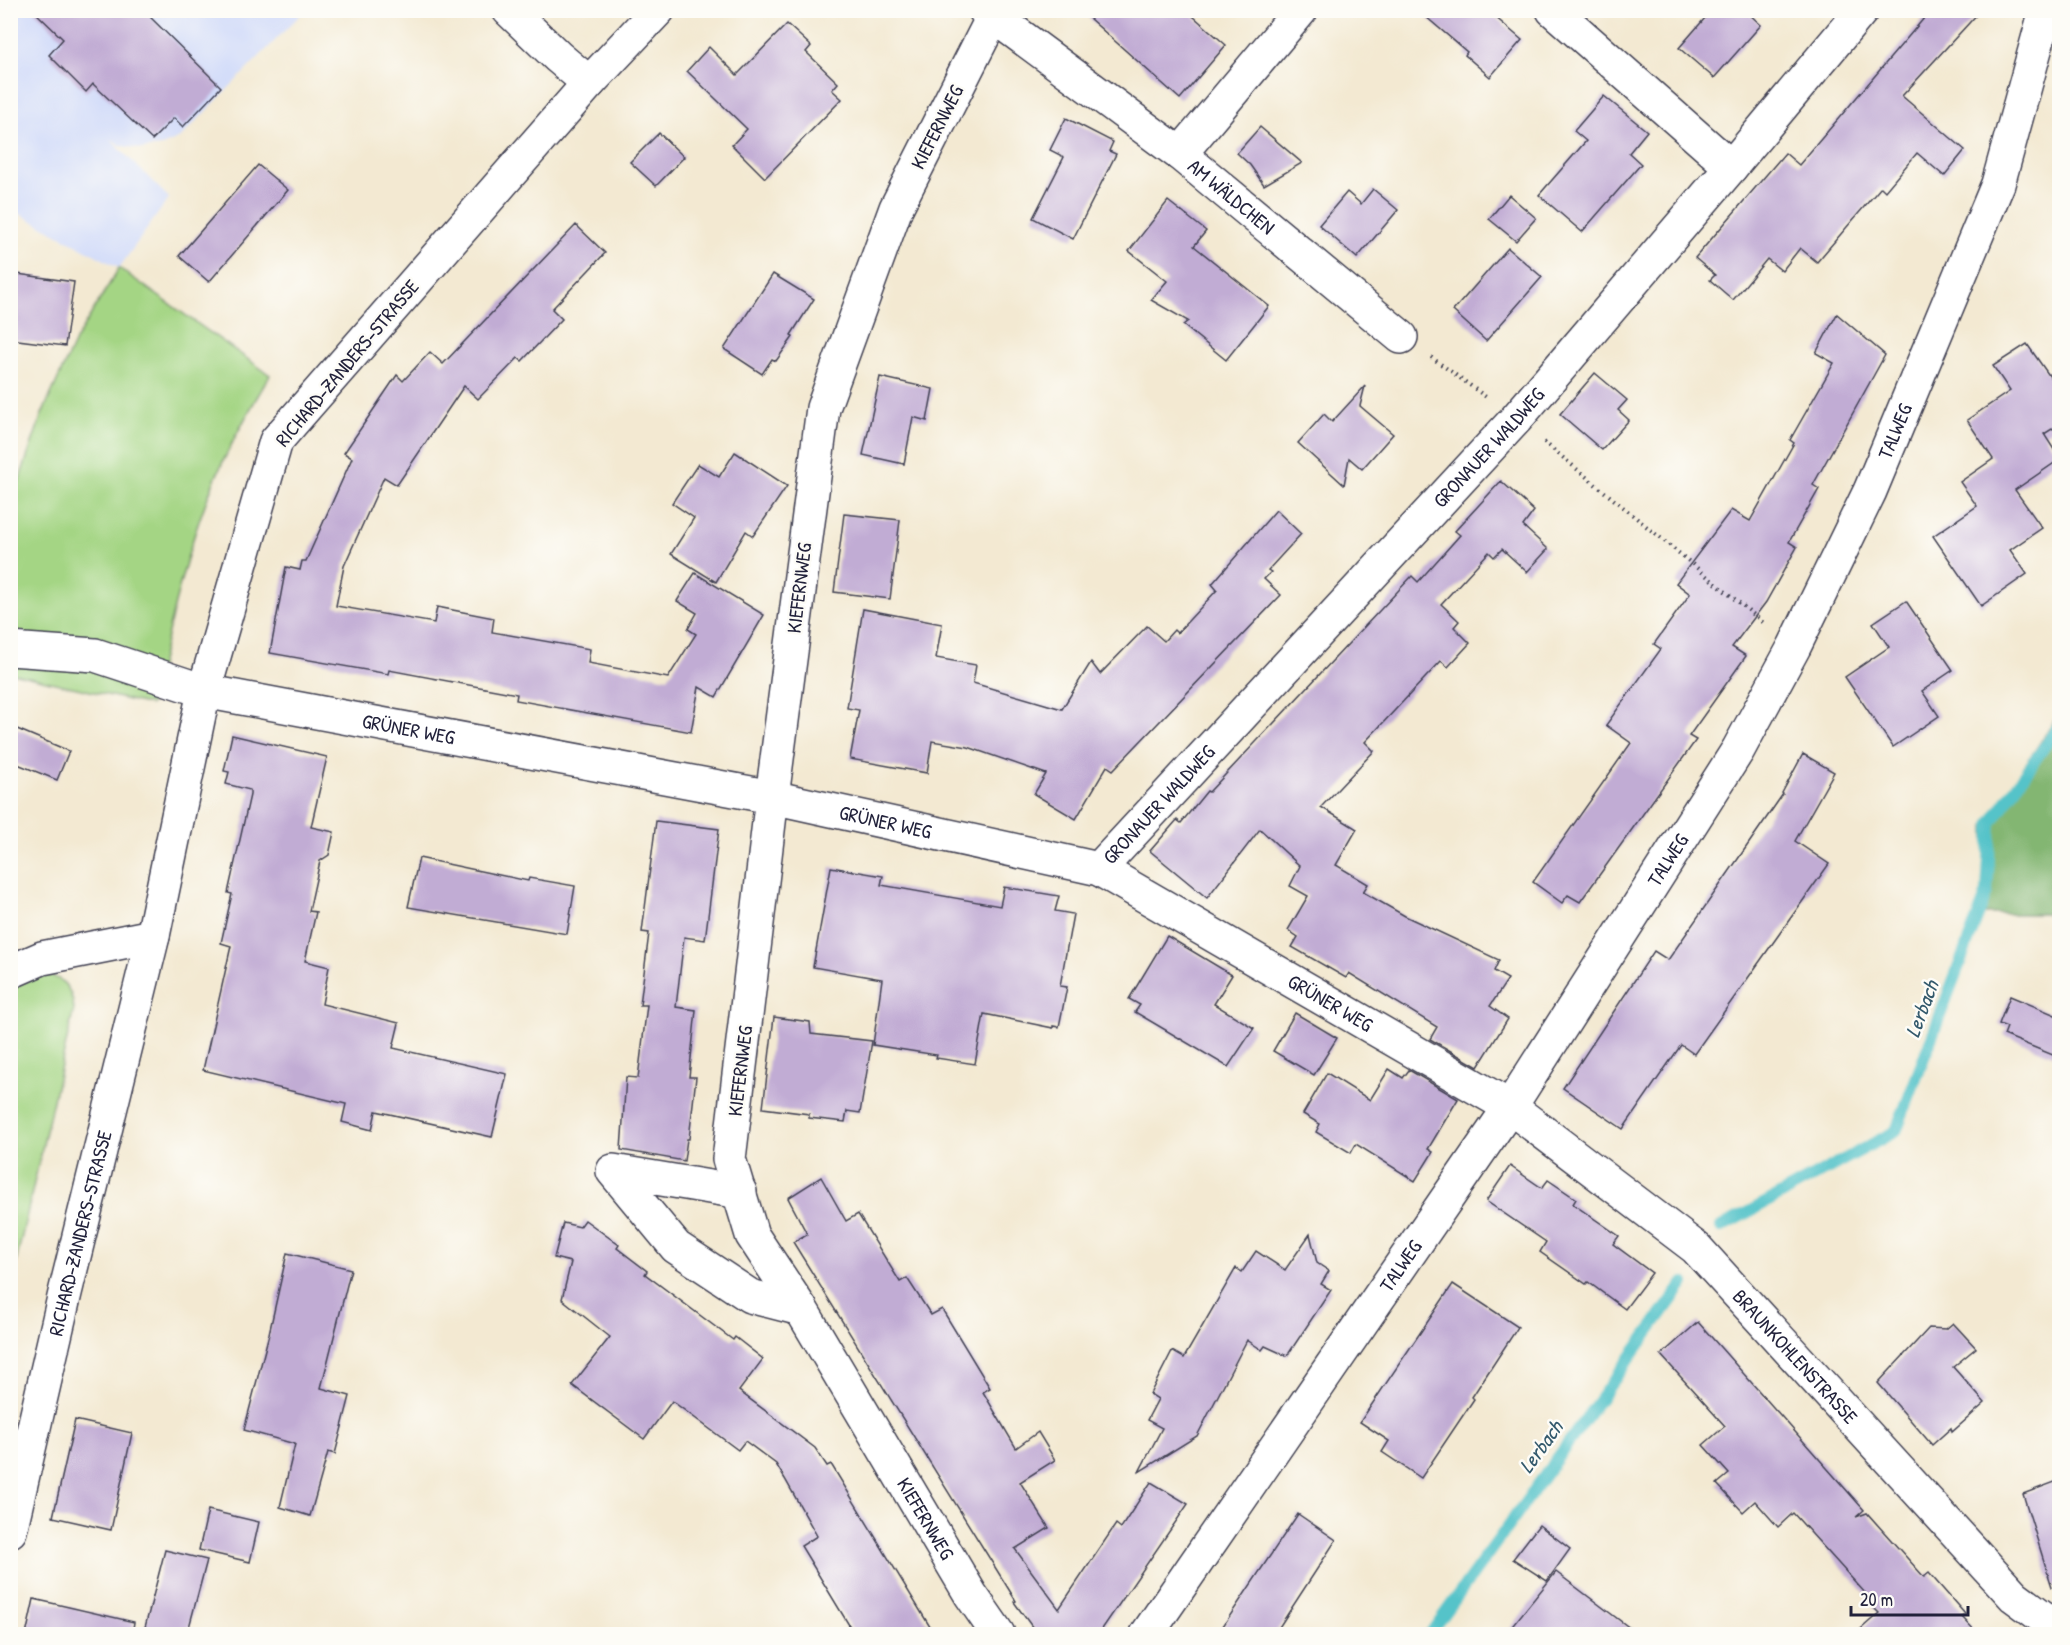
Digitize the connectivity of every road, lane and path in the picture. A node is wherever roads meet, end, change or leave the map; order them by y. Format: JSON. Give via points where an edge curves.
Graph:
{"nodes":[{"id":1,"x":509,"y":10,"type":"edge"},
{"id":2,"x":658,"y":10,"type":"edge"},
{"id":3,"x":1301,"y":10,"type":"edge"},
{"id":4,"x":1553,"y":10,"type":"edge"},
{"id":5,"x":1862,"y":10,"type":"edge"},
{"id":6,"x":2046,"y":10,"type":"edge"},
{"id":7,"x":989,"y":14,"type":"edge"},
{"id":8,"x":589,"y":83,"type":"junction"},
{"id":9,"x":1180,"y":154,"type":"junction"},
{"id":10,"x":1731,"y":167,"type":"junction"},
{"id":11,"x":1401,"y":337,"type":"joint"},
{"id":12,"x":1516,"y":419,"type":"junction"},
{"id":13,"x":1794,"y":647,"type":"junction"},
{"id":14,"x":10,"y":649,"type":"edge"},
{"id":15,"x":204,"y":691,"type":"junction"},
{"id":16,"x":772,"y":797,"type":"junction"},
{"id":17,"x":1099,"y":869,"type":"junction"},
{"id":18,"x":153,"y":936,"type":"junction"},
{"id":19,"x":10,"y":972,"type":"edge"},
{"id":20,"x":1510,"y":1107,"type":"junction"},
{"id":21,"x":740,"y":1192,"type":"junction"},
{"id":22,"x":801,"y":1309,"type":"junction"},
{"id":23,"x":10,"y":1531,"type":"edge"},
{"id":24,"x":2060,"y":1629,"type":"edge"},
{"id":25,"x":998,"y":1635,"type":"edge"},
{"id":26,"x":1148,"y":1635,"type":"edge"}],
"edges":[{"from":1,"to":8,"type":"street"},
{"from":2,"to":8,"type":"street","name":"RICHARD-ZANDERS-STRASSE"},
{"from":3,"to":9,"type":"street","name":"AM WÄLDCHEN"},
{"from":4,"to":10,"type":"street"},
{"from":5,"to":10,"type":"street","name":"GRONAUER WALDWEG"},
{"from":6,"to":13,"type":"street","name":"TALWEG","via":[[1998,184],[1870,491]]},
{"from":7,"to":9,"type":"street","name":"KIEFERNWEG"},
{"from":7,"to":16,"type":"street","name":"KIEFERNWEG","via":[[896,208],[823,408]]},
{"from":8,"to":15,"type":"street","name":"RICHARD-ZANDERS-STRASSE","via":[[276,441]]},
{"from":9,"to":11,"type":"street","name":"AM WÄLDCHEN"},
{"from":10,"to":12,"type":"street","name":"GRONAUER WALDWEG"},
{"from":11,"to":12,"type":"path"},
{"from":12,"to":13,"type":"path"},
{"from":12,"to":17,"type":"street","name":"GRONAUER WALDWEG"},
{"from":13,"to":20,"type":"street","name":"TALWEG","via":[[1738,750]]},
{"from":14,"to":15,"type":"street","name":"GRÜNER WEG","via":[[95,655]]},
{"from":15,"to":16,"type":"street","name":"GRÜNER WEG"},
{"from":15,"to":18,"type":"street","name":"RICHARD-ZANDERS-STRASSE"},
{"from":16,"to":17,"type":"street","name":"GRÜNER WEG"},
{"from":16,"to":21,"type":"street","name":"KIEFERNWEG","via":[[729,1159]]},
{"from":17,"to":20,"type":"street","name":"GRÜNER WEG"},
{"from":18,"to":19,"type":"street","via":[[42,958]]},
{"from":18,"to":23,"type":"street","name":"RICHARD-ZANDERS-STRASSE"},
{"from":20,"to":24,"type":"street","name":"BRAUNKOHLENSTRASSE","via":[[1696,1248],[2014,1596]]},
{"from":20,"to":26,"type":"street","name":"TALWEG"},
{"from":21,"to":22,"type":"street","name":"KIEFERNWEG","via":[[752,1235]]},
{"from":21,"to":22,"type":"street","via":[[613,1171],[676,1247],[750,1296]]},
{"from":22,"to":25,"type":"street","name":"KIEFERNWEG"}]}
